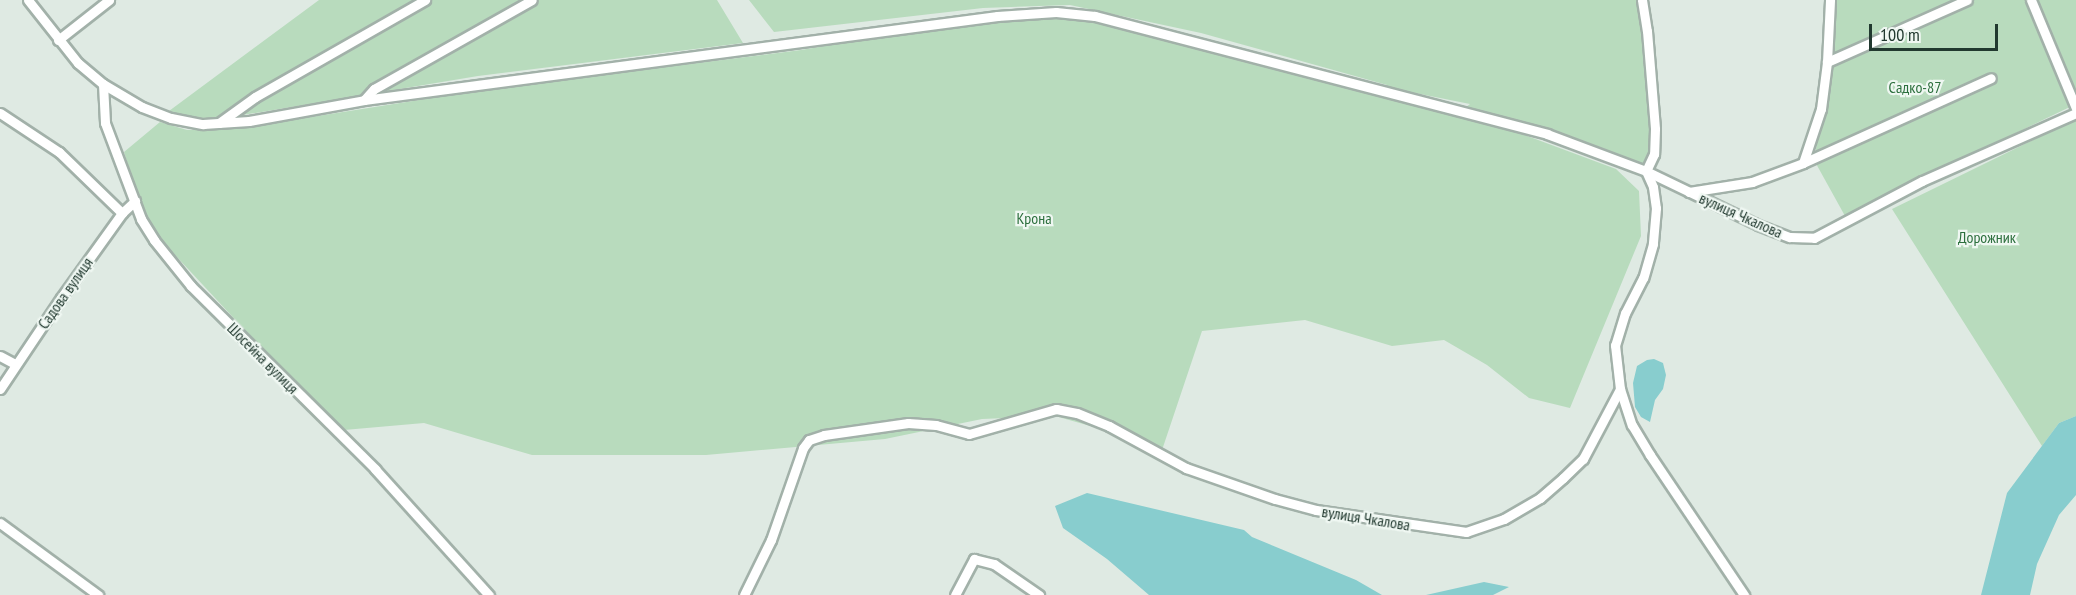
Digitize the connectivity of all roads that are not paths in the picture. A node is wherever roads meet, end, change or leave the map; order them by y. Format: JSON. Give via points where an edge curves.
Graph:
{"nodes":[{"id":1,"x":28,"y":0,"type":"edge"},
{"id":2,"x":109,"y":0,"type":"edge"},
{"id":3,"x":424,"y":0,"type":"edge"},
{"id":4,"x":532,"y":0,"type":"edge"},
{"id":5,"x":1641,"y":0,"type":"edge"},
{"id":6,"x":1830,"y":0,"type":"edge"},
{"id":7,"x":1967,"y":0,"type":"edge"},
{"id":8,"x":2031,"y":0,"type":"edge"},
{"id":9,"x":58,"y":40,"type":"junction"},
{"id":10,"x":1827,"y":62,"type":"junction"},
{"id":11,"x":1991,"y":78,"type":"dead end"},
{"id":12,"x":103,"y":84,"type":"junction"},
{"id":13,"x":364,"y":100,"type":"junction"},
{"id":14,"x":2076,"y":110,"type":"edge"},
{"id":15,"x":0,"y":113,"type":"edge"},
{"id":16,"x":219,"y":123,"type":"junction"},
{"id":17,"x":1803,"y":163,"type":"junction"},
{"id":18,"x":1646,"y":171,"type":"junction"},
{"id":19,"x":1689,"y":192,"type":"junction"},
{"id":20,"x":135,"y":201,"type":"junction"},
{"id":21,"x":122,"y":213,"type":"junction"},
{"id":22,"x":0,"y":356,"type":"edge"},
{"id":23,"x":15,"y":364,"type":"junction"},
{"id":24,"x":1620,"y":388,"type":"junction"},
{"id":25,"x":0,"y":389,"type":"edge"},
{"id":26,"x":0,"y":523,"type":"edge"},
{"id":27,"x":98,"y":595,"type":"edge"},
{"id":28,"x":489,"y":595,"type":"edge"},
{"id":29,"x":744,"y":595,"type":"edge"},
{"id":30,"x":955,"y":595,"type":"edge"},
{"id":31,"x":1039,"y":595,"type":"edge"},
{"id":32,"x":1744,"y":595,"type":"edge"}],
"edges":[{"from":1,"to":9,"type":"street","name":"вулиця Чкалова"},
{"from":2,"to":9,"type":"street"},
{"from":3,"to":16,"type":"street","via":[[255,97]]},
{"from":4,"to":13,"type":"street","via":[[374,89]]},
{"from":5,"to":18,"type":"street","via":[[1655,129],[1654,154]]},
{"from":6,"to":10,"type":"street"},
{"from":7,"to":10,"type":"street"},
{"from":8,"to":14,"type":"street"},
{"from":9,"to":12,"type":"street","name":"вулиця Чкалова"},
{"from":10,"to":17,"type":"street","via":[[1821,109]]},
{"from":11,"to":17,"type":"street"},
{"from":12,"to":16,"type":"street","name":"вулиця Чкалова","via":[[142,107],[171,118]]},
{"from":12,"to":20,"type":"street","name":"Шосейна вулиця","via":[[105,123]]},
{"from":13,"to":16,"type":"street","name":"вулиця Чкалова"},
{"from":13,"to":18,"type":"street","name":"вулиця Чкалова","via":[[997,16],[1056,12],[1095,16],[1457,108],[1546,134]]},
{"from":14,"to":19,"type":"street","name":"вулиця Чкалова","via":[[1922,181],[1814,238],[1790,237]]},
{"from":15,"to":21,"type":"street","via":[[59,153]]},
{"from":17,"to":19,"type":"street","via":[[1752,182]]},
{"from":18,"to":19,"type":"street","name":"вулиця Чкалова"},
{"from":18,"to":24,"type":"street","via":[[1656,208],[1653,244],[1616,345]]},
{"from":20,"to":21,"type":"street","name":"Садова вулиця"},
{"from":20,"to":28,"type":"street","name":"Шосейна вулиця","via":[[154,240],[191,286],[375,469]]},
{"from":21,"to":23,"type":"street","name":"Садова вулиця"},
{"from":22,"to":23,"type":"street"},
{"from":23,"to":25,"type":"street","name":"Садова вулиця"},
{"from":24,"to":29,"type":"street","name":"вулиця Чкалова","via":[[1583,459],[1563,478],[1540,498],[1466,532],[1316,510],[1186,468],[1109,426],[1056,409],[969,434],[936,425],[908,423],[824,435],[809,440],[803,448],[771,540]]},
{"from":24,"to":32,"type":"street","via":[[1632,425]]},
{"from":26,"to":27,"type":"street"},
{"from":30,"to":31,"type":"street","via":[[974,559],[994,564]]}]}
